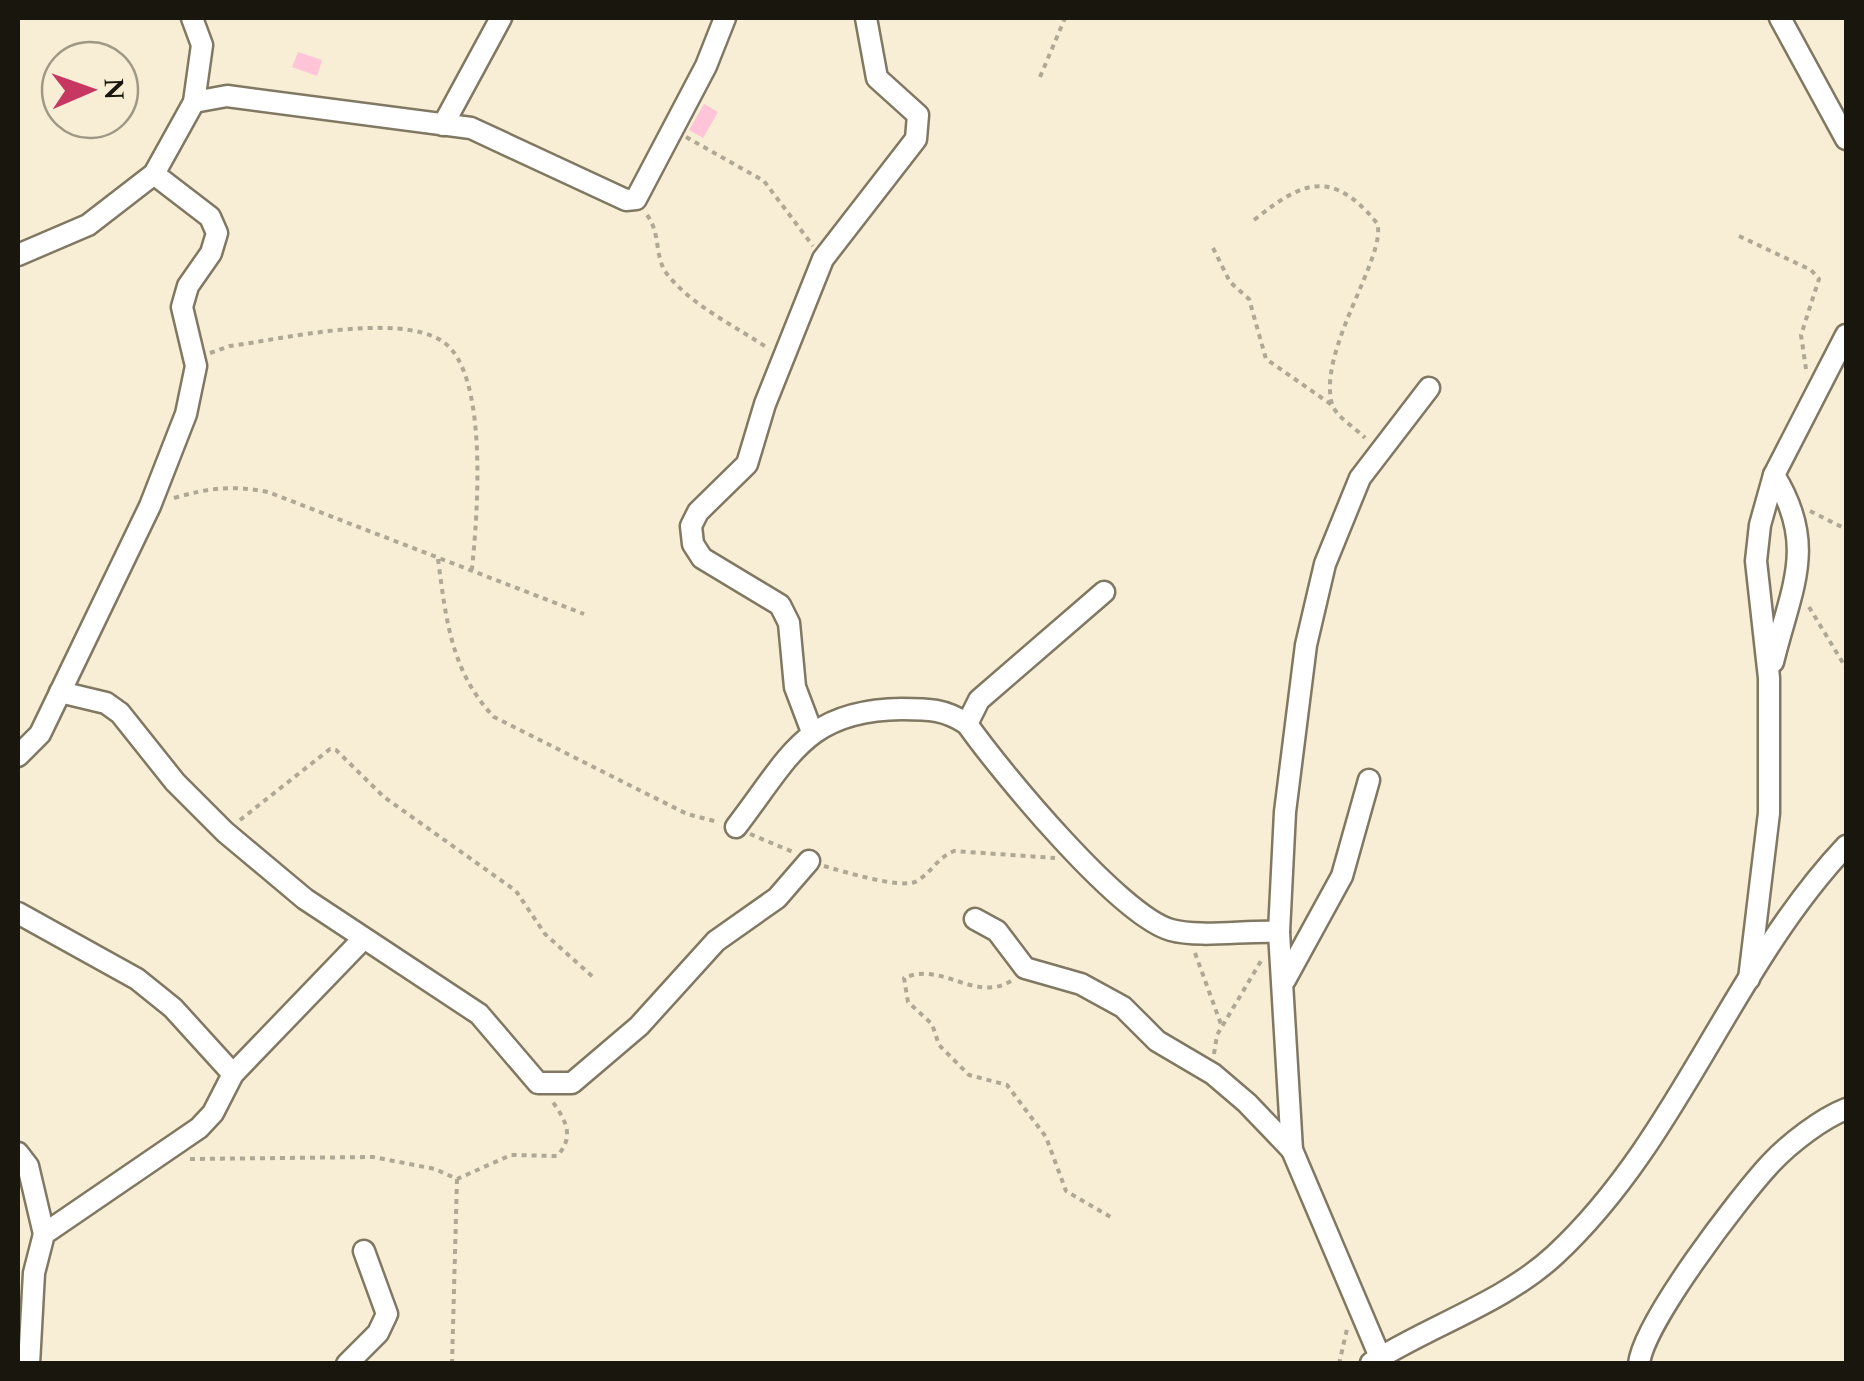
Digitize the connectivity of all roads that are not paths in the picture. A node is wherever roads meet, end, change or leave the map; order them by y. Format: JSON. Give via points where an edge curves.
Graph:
{"nodes":[{"id":1,"x":192,"y":18,"type":"edge"},
{"id":2,"x":501,"y":18,"type":"edge"},
{"id":3,"x":725,"y":18,"type":"edge"},
{"id":4,"x":866,"y":18,"type":"edge"},
{"id":5,"x":1780,"y":18,"type":"edge"},
{"id":6,"x":194,"y":102,"type":"junction"},
{"id":7,"x":443,"y":125,"type":"junction"},
{"id":8,"x":1846,"y":138,"type":"edge"},
{"id":9,"x":154,"y":174,"type":"junction"},
{"id":10,"x":18,"y":255,"type":"edge"},
{"id":11,"x":1846,"y":335,"type":"edge"},
{"id":12,"x":1430,"y":388,"type":"dead end"},
{"id":13,"x":1774,"y":476,"type":"junction"},
{"id":14,"x":1104,"y":592,"type":"dead end"},
{"id":15,"x":1769,"y":678,"type":"junction"},
{"id":16,"x":60,"y":692,"type":"junction"},
{"id":17,"x":967,"y":724,"type":"junction"},
{"id":18,"x":812,"y":732,"type":"junction"},
{"id":19,"x":18,"y":756,"type":"edge"},
{"id":20,"x":1369,"y":780,"type":"dead end"},
{"id":21,"x":736,"y":827,"type":"road end"},
{"id":22,"x":1846,"y":846,"type":"edge"},
{"id":23,"x":809,"y":861,"type":"road end"},
{"id":24,"x":18,"y":914,"type":"edge"},
{"id":25,"x":974,"y":918,"type":"dead end"},
{"id":26,"x":1279,"y":932,"type":"junction"},
{"id":27,"x":363,"y":939,"type":"junction"},
{"id":28,"x":1748,"y":981,"type":"junction"},
{"id":29,"x":1282,"y":986,"type":"junction"},
{"id":30,"x":233,"y":1074,"type":"junction"},
{"id":31,"x":1846,"y":1109,"type":"edge"},
{"id":32,"x":1292,"y":1150,"type":"junction"},
{"id":33,"x":18,"y":1153,"type":"edge"},
{"id":34,"x":44,"y":1234,"type":"junction"},
{"id":35,"x":364,"y":1252,"type":"dead end"},
{"id":36,"x":1376,"y":1360,"type":"edge"},
{"id":37,"x":29,"y":1364,"type":"edge"},
{"id":38,"x":347,"y":1364,"type":"edge"},
{"id":39,"x":1639,"y":1364,"type":"edge"}],
"edges":[{"from":1,"to":6,"type":"street","via":[[202,45]]},
{"from":2,"to":7,"type":"street"},
{"from":3,"to":7,"type":"street","via":[[636,199],[472,128]]},
{"from":4,"to":18,"type":"street","via":[[876,78],[918,114],[920,125],[906,154],[823,259],[747,464],[691,526],[692,544],[724,576],[780,605]]},
{"from":5,"to":8,"type":"street"},
{"from":6,"to":7,"type":"street","via":[[227,96]]},
{"from":6,"to":9,"type":"street"},
{"from":9,"to":10,"type":"street","via":[[88,225]]},
{"from":9,"to":16,"type":"street","via":[[210,217],[217,233],[182,308],[196,366],[186,414],[150,506]]},
{"from":11,"to":13,"type":"street"},
{"from":12,"to":26,"type":"street","via":[[1374,455],[1342,516],[1306,645],[1288,764]]},
{"from":13,"to":15,"type":"street","via":[[1756,562]]},
{"from":13,"to":15,"type":"street","via":[[1790,500],[1800,537]]},
{"from":14,"to":17,"type":"street","via":[[979,700]]},
{"from":15,"to":28,"type":"street","via":[[1766,853]]},
{"from":16,"to":19,"type":"street","via":[[40,734]]},
{"from":16,"to":27,"type":"street","via":[[120,713],[174,782],[225,832]]},
{"from":17,"to":18,"type":"street","via":[[936,709],[866,709]]},
{"from":17,"to":26,"type":"street","via":[[1005,776],[1152,922],[1183,932]]},
{"from":18,"to":21,"type":"street"},
{"from":20,"to":29,"type":"street","via":[[1342,876]]},
{"from":22,"to":28,"type":"street"},
{"from":23,"to":27,"type":"street","via":[[777,898],[716,940],[639,1026],[572,1083],[538,1083],[479,1014]]},
{"from":24,"to":30,"type":"street","via":[[138,979]]},
{"from":25,"to":32,"type":"street","via":[[996,931],[1026,968],[1102,993],[1157,1041],[1213,1074]]},
{"from":26,"to":29,"type":"street"},
{"from":27,"to":30,"type":"street"},
{"from":28,"to":36,"type":"street","via":[[1625,1179],[1559,1252],[1528,1280]]},
{"from":29,"to":32,"type":"street"},
{"from":30,"to":34,"type":"street","via":[[213,1113],[160,1158]]},
{"from":31,"to":39,"type":"street","via":[[1772,1162],[1661,1311]]},
{"from":32,"to":36,"type":"street"},
{"from":33,"to":34,"type":"street","via":[[28,1166]]},
{"from":34,"to":37,"type":"street","via":[[34,1274]]},
{"from":35,"to":38,"type":"street","via":[[387,1314]]}]}
